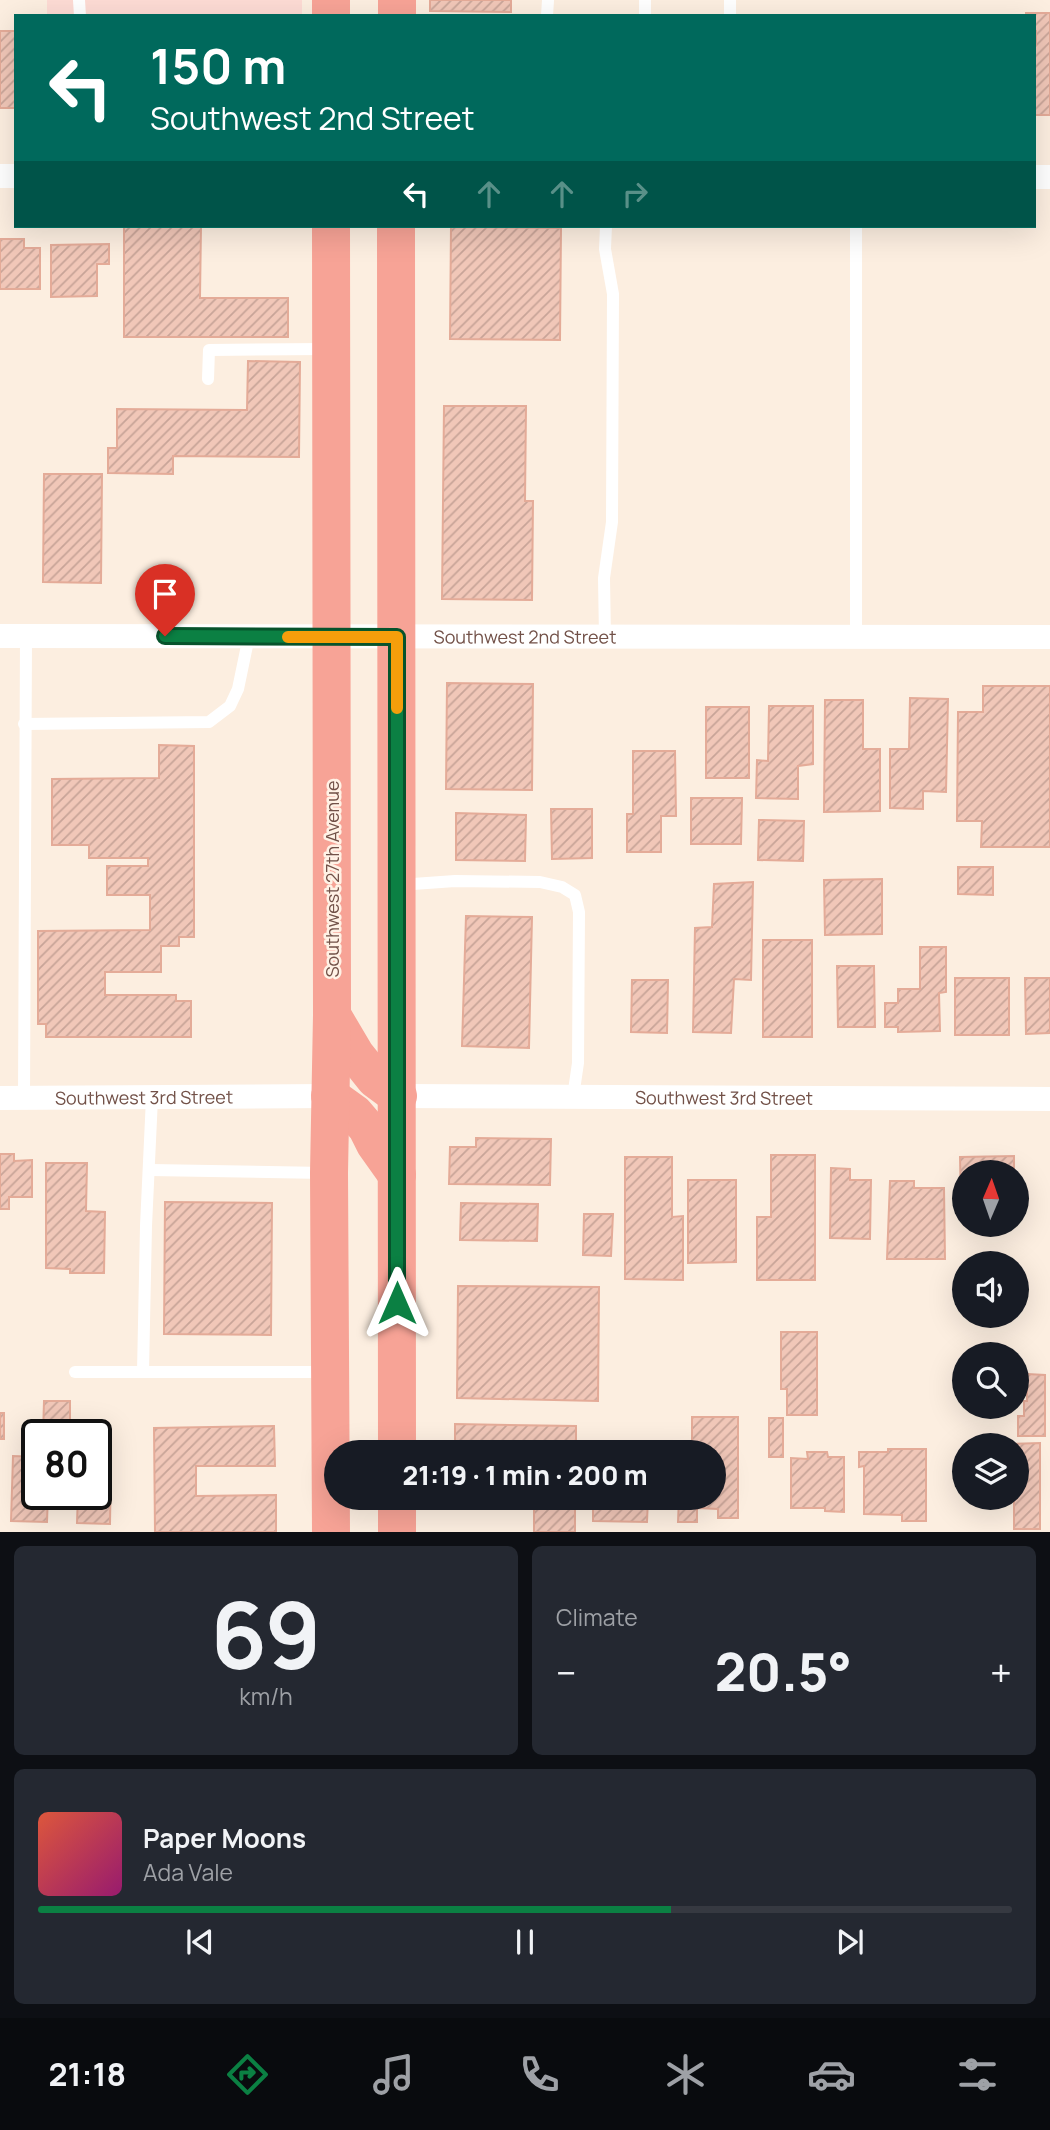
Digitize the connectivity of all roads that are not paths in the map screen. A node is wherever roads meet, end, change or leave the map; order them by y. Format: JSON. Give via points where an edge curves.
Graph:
{"nodes":[{"id":1,"x":331,"y":228,"type":"edge"},
{"id":2,"x":396,"y":228,"type":"edge"},
{"id":3,"x":606,"y":228,"type":"edge"},
{"id":4,"x":856,"y":228,"type":"edge"},
{"id":5,"x":331,"y":349,"type":"junction"},
{"id":6,"x":208,"y":379,"type":"dead end"},
{"id":7,"x":0,"y":636,"type":"edge"},
{"id":8,"x":26,"y":636,"type":"junction"},
{"id":9,"x":249,"y":636,"type":"junction"},
{"id":10,"x":332,"y":637,"type":"junction"},
{"id":11,"x":397,"y":637,"type":"junction"},
{"id":12,"x":605,"y":637,"type":"junction"},
{"id":13,"x":856,"y":637,"type":"junction"},
{"id":14,"x":1050,"y":637,"type":"edge"},
{"id":15,"x":24,"y":724,"type":"junction"},
{"id":16,"x":397,"y":885,"type":"junction"},
{"id":17,"x":332,"y":1015,"type":"junction"},
{"id":18,"x":330,"y":1096,"type":"junction"},
{"id":19,"x":398,"y":1096,"type":"junction"},
{"id":20,"x":573,"y":1097,"type":"junction"},
{"id":21,"x":12,"y":1098,"type":"edge"},
{"id":22,"x":152,"y":1098,"type":"junction"},
{"id":23,"x":1050,"y":1099,"type":"edge"},
{"id":24,"x":150,"y":1170,"type":"junction"},
{"id":25,"x":329,"y":1173,"type":"junction"},
{"id":26,"x":397,"y":1175,"type":"junction"},
{"id":27,"x":330,"y":1371,"type":"junction"},
{"id":28,"x":75,"y":1372,"type":"dead end"},
{"id":29,"x":144,"y":1372,"type":"junction"},
{"id":30,"x":397,"y":1440,"type":"edge"},
{"id":31,"x":397,"y":1510,"type":"edge"},
{"id":32,"x":333,"y":1525,"type":"edge"},
{"id":33,"x":397,"y":1531,"type":"edge"}],
"edges":[{"from":1,"to":5,"type":"highway","name":"Southwest 27th Avenue"},
{"from":2,"to":11,"type":"highway"},
{"from":3,"to":12,"type":"lane","via":[[613,294],[612,523],[604,578]]},
{"from":4,"to":13,"type":"lane"},
{"from":5,"to":6,"type":"lane","via":[[209,350]]},
{"from":5,"to":10,"type":"highway","name":"Southwest 27th Avenue"},
{"from":7,"to":8,"type":"street","name":"Southwest 2nd Street"},
{"from":8,"to":9,"type":"street","name":"Southwest 2nd Street"},
{"from":8,"to":15,"type":"lane"},
{"from":9,"to":10,"type":"street","name":"Southwest 2nd Street"},
{"from":9,"to":15,"type":"lane","via":[[238,689],[230,706],[209,722]]},
{"from":10,"to":11,"type":"street","name":"Southwest 2nd Street"},
{"from":10,"to":17,"type":"highway","name":"Southwest 27th Avenue"},
{"from":11,"to":12,"type":"street","name":"Southwest 2nd Street"},
{"from":11,"to":16,"type":"highway"},
{"from":12,"to":13,"type":"street","name":"Southwest 2nd Street"},
{"from":13,"to":14,"type":"street","name":"Southwest 2nd Street"},
{"from":15,"to":21,"type":"lane"},
{"from":16,"to":19,"type":"highway"},
{"from":16,"to":20,"type":"lane","via":[[540,882],[575,895],[579,912],[578,1063]]},
{"from":17,"to":18,"type":"highway","name":"Southwest 27th Avenue"},
{"from":17,"to":19,"type":"highway","via":[[375,1079]]},
{"from":18,"to":22,"type":"street","name":"Southwest 3rd Street"},
{"from":18,"to":25,"type":"highway","name":"Southwest 27th Avenue"},
{"from":18,"to":26,"type":"highway","via":[[355,1114]]},
{"from":19,"to":20,"type":"street","name":"Southwest 3rd Street"},
{"from":19,"to":26,"type":"highway"},
{"from":20,"to":23,"type":"street","name":"Southwest 3rd Street"},
{"from":21,"to":22,"type":"street","name":"Southwest 3rd Street"},
{"from":22,"to":24,"type":"lane"},
{"from":24,"to":25,"type":"lane"},
{"from":24,"to":29,"type":"lane"},
{"from":25,"to":27,"type":"highway","name":"Southwest 27th Avenue"},
{"from":26,"to":30,"type":"highway"},
{"from":27,"to":29,"type":"lane"},
{"from":27,"to":32,"type":"highway","name":"Southwest 27th Avenue"},
{"from":28,"to":29,"type":"lane"},
{"from":31,"to":33,"type":"highway"}]}
